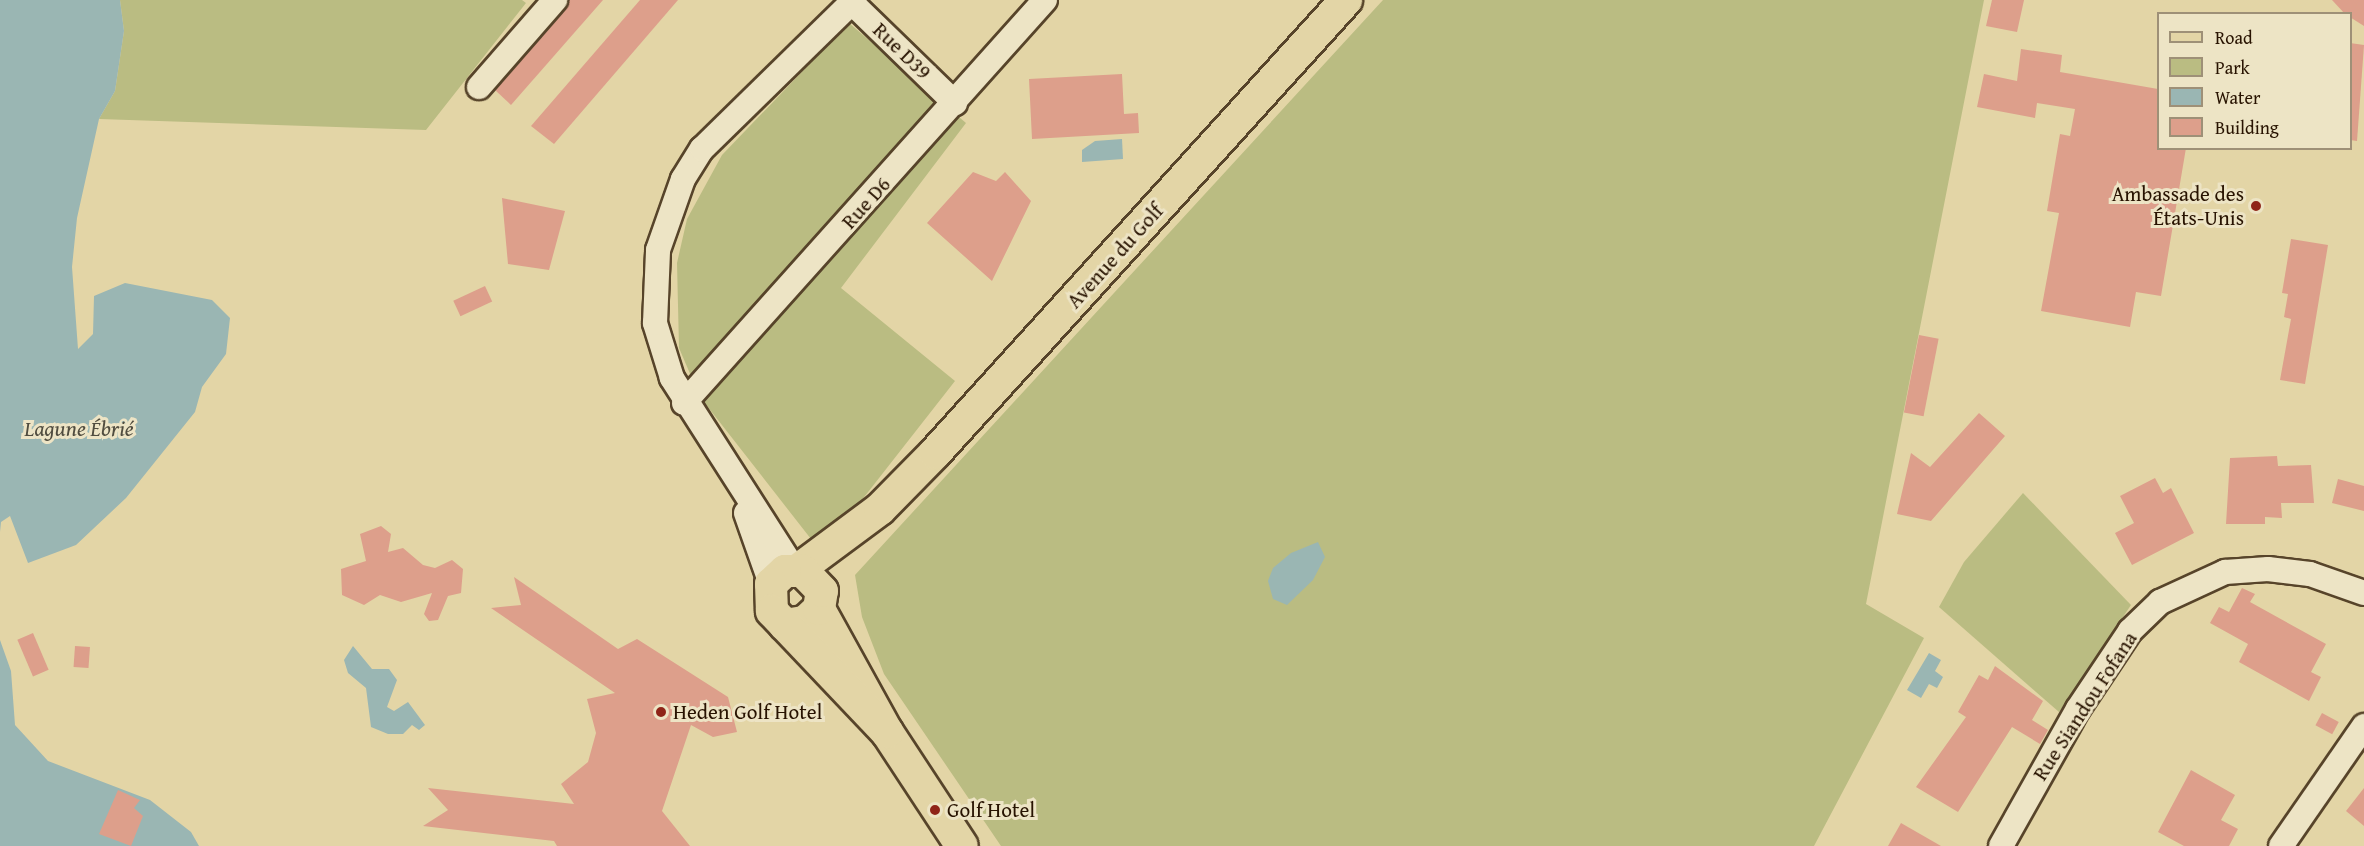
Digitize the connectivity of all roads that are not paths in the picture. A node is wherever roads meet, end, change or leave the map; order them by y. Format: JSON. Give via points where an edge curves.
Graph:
{"nodes":[{"id":1,"x":555,"y":0,"type":"edge"},
{"id":2,"x":1045,"y":0,"type":"edge"},
{"id":3,"x":1346,"y":0,"type":"edge"},
{"id":4,"x":852,"y":1,"type":"edge"},
{"id":5,"x":479,"y":87,"type":"dead end"},
{"id":6,"x":955,"y":103,"type":"junction"},
{"id":7,"x":684,"y":403,"type":"junction"},
{"id":8,"x":880,"y":509,"type":"junction"},
{"id":9,"x":788,"y":574,"type":"junction"},
{"id":10,"x":2364,"y":592,"type":"edge"},
{"id":11,"x":821,"y":600,"type":"junction"},
{"id":12,"x":785,"y":624,"type":"junction"},
{"id":13,"x":2364,"y":726,"type":"edge"},
{"id":14,"x":887,"y":732,"type":"junction"},
{"id":15,"x":962,"y":846,"type":"edge"},
{"id":16,"x":2001,"y":846,"type":"edge"},
{"id":17,"x":2281,"y":846,"type":"edge"}],
"edges":[{"from":1,"to":5,"type":"street"},
{"from":2,"to":6,"type":"street","name":"Rue D6"},
{"from":3,"to":8,"type":"main road","name":"Avenue du Golf"},
{"from":4,"to":6,"type":"street","name":"Rue D39"},
{"from":4,"to":7,"type":"street","via":[[722,125],[683,179],[658,250],[655,322],[660,348]]},
{"from":6,"to":7,"type":"street","name":"Rue D6"},
{"from":7,"to":9,"type":"street"},
{"from":8,"to":9,"type":"main road","name":"Avenue du Golf"},
{"from":8,"to":11,"type":"main road","name":"Avenue du Golf"},
{"from":9,"to":11,"type":"main road","via":[[812,575]]},
{"from":9,"to":12,"type":"main road","via":[[768,603]]},
{"from":10,"to":16,"type":"street","name":"Rue Siandou Fofana","via":[[2310,574],[2268,569],[2225,572],[2160,602],[2130,631],[2078,709]]},
{"from":11,"to":12,"type":"main road","name":"Avenue du Golf","via":[[805,622]]},
{"from":11,"to":14,"type":"main road"},
{"from":12,"to":14,"type":"main road"},
{"from":13,"to":17,"type":"street"},
{"from":14,"to":15,"type":"main road"}]}
